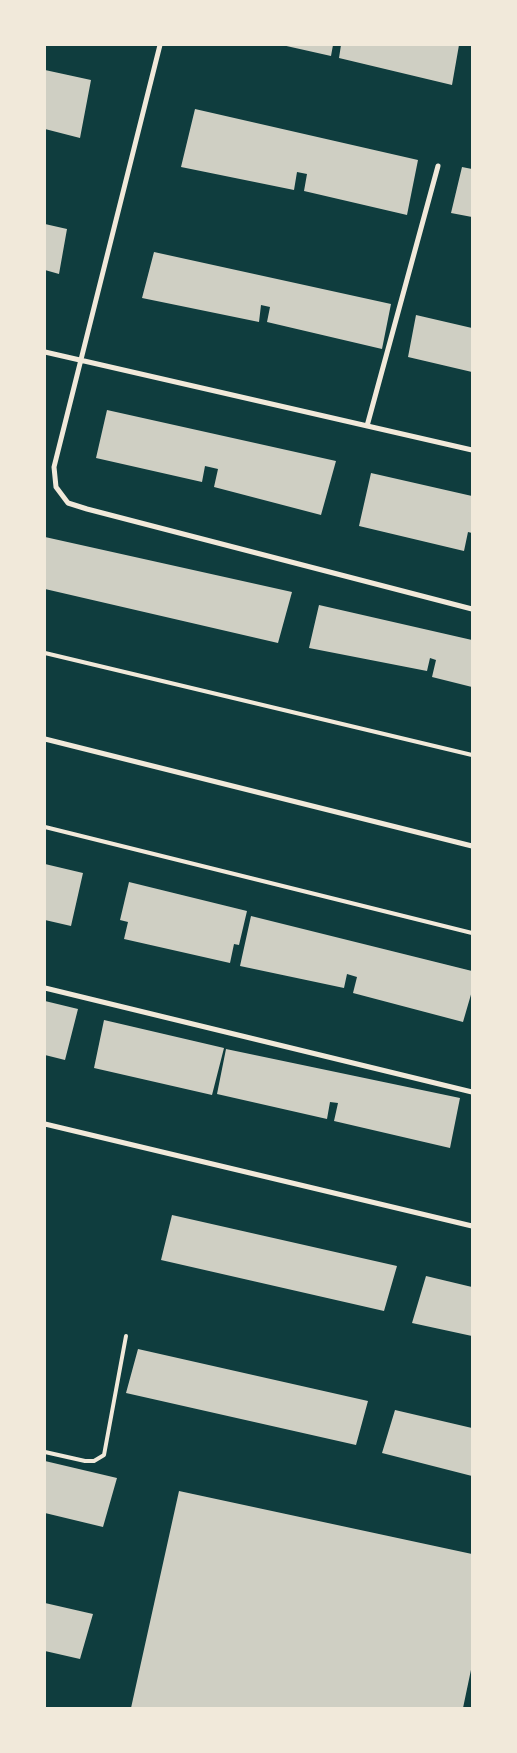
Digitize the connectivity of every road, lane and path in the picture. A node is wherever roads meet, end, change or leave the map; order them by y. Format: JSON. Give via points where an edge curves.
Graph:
{"nodes":[{"id":1,"x":160,"y":45,"type":"edge"},
{"id":2,"x":438,"y":166,"type":"dead end"},
{"id":3,"x":45,"y":352,"type":"edge"},
{"id":4,"x":81,"y":361,"type":"junction"},
{"id":5,"x":367,"y":426,"type":"junction"},
{"id":6,"x":472,"y":450,"type":"edge"},
{"id":7,"x":472,"y":609,"type":"edge"},
{"id":8,"x":45,"y":653,"type":"edge"},
{"id":9,"x":45,"y":739,"type":"edge"},
{"id":10,"x":472,"y":755,"type":"edge"},
{"id":11,"x":45,"y":827,"type":"edge"},
{"id":12,"x":472,"y":846,"type":"edge"},
{"id":13,"x":472,"y":933,"type":"edge"},
{"id":14,"x":45,"y":988,"type":"edge"},
{"id":15,"x":472,"y":1092,"type":"edge"},
{"id":16,"x":45,"y":1124,"type":"edge"},
{"id":17,"x":472,"y":1226,"type":"edge"},
{"id":18,"x":126,"y":1336,"type":"dead end"},
{"id":19,"x":45,"y":1452,"type":"edge"}],
"edges":[{"from":1,"to":4,"type":"street"},
{"from":2,"to":5,"type":"street"},
{"from":3,"to":4,"type":"street"},
{"from":4,"to":5,"type":"street"},
{"from":4,"to":7,"type":"street","via":[[54,467],[56,487],[68,503]]},
{"from":5,"to":6,"type":"street"},
{"from":8,"to":10,"type":"lane"},
{"from":9,"to":12,"type":"street"},
{"from":11,"to":13,"type":"lane"},
{"from":14,"to":15,"type":"street"},
{"from":16,"to":17,"type":"street"},
{"from":18,"to":19,"type":"lane","via":[[104,1455],[94,1461],[85,1461]]}]}
